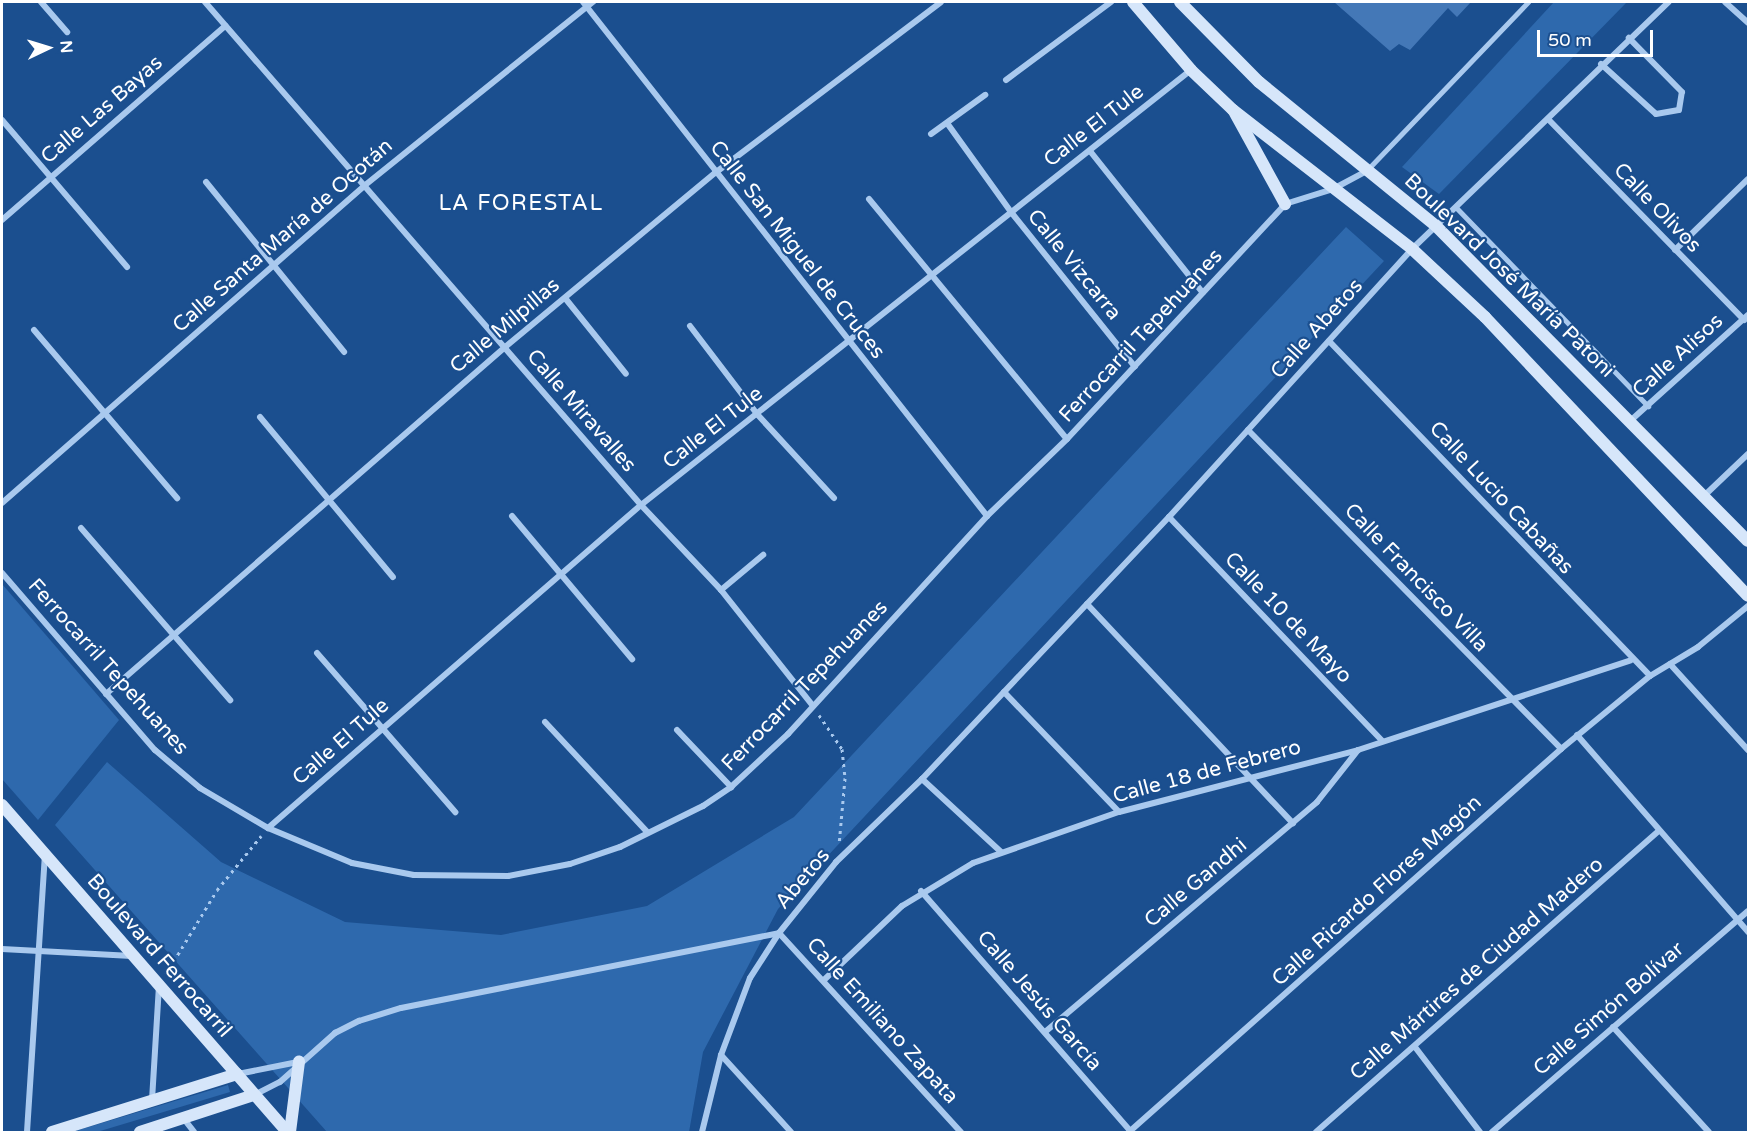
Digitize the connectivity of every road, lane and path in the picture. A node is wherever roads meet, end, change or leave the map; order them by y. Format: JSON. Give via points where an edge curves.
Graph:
{"nodes":[{"id":1,"x":41,"y":2,"type":"edge"},
{"id":2,"x":205,"y":2,"type":"edge"},
{"id":3,"x":593,"y":2,"type":"edge"},
{"id":4,"x":941,"y":2,"type":"edge"},
{"id":5,"x":1111,"y":2,"type":"edge"},
{"id":6,"x":1133,"y":2,"type":"edge"},
{"id":7,"x":1180,"y":2,"type":"edge"},
{"id":8,"x":1528,"y":2,"type":"edge"},
{"id":9,"x":1669,"y":2,"type":"edge"},
{"id":10,"x":1725,"y":2,"type":"edge"},
{"id":11,"x":585,"y":4,"type":"edge"},
{"id":12,"x":1749,"y":23,"type":"edge"},
{"id":13,"x":225,"y":26,"type":"junction"},
{"id":14,"x":67,"y":32,"type":"dead end"},
{"id":15,"x":1629,"y":38,"type":"junction"},
{"id":16,"x":1601,"y":64,"type":"junction"},
{"id":17,"x":1191,"y":70,"type":"junction"},
{"id":18,"x":1006,"y":80,"type":"dead end"},
{"id":19,"x":985,"y":95,"type":"dead end"},
{"id":20,"x":1233,"y":110,"type":"junction"},
{"id":21,"x":1548,"y":119,"type":"junction"},
{"id":22,"x":2,"y":120,"type":"edge"},
{"id":23,"x":947,"y":123,"type":"junction"},
{"id":24,"x":931,"y":134,"type":"dead end"},
{"id":25,"x":1089,"y":151,"type":"junction"},
{"id":26,"x":1368,"y":169,"type":"junction"},
{"id":27,"x":715,"y":173,"type":"junction"},
{"id":28,"x":49,"y":179,"type":"junction"},
{"id":29,"x":1749,"y":179,"type":"edge"},
{"id":30,"x":206,"y":182,"type":"dead end"},
{"id":31,"x":364,"y":186,"type":"junction"},
{"id":32,"x":1333,"y":189,"type":"junction"},
{"id":33,"x":869,"y":199,"type":"dead end"},
{"id":34,"x":1285,"y":204,"type":"junction"},
{"id":35,"x":1456,"y":207,"type":"junction"},
{"id":36,"x":1011,"y":212,"type":"junction"},
{"id":37,"x":2,"y":220,"type":"edge"},
{"id":38,"x":1436,"y":226,"type":"junction"},
{"id":39,"x":1412,"y":249,"type":"junction"},
{"id":40,"x":1675,"y":250,"type":"junction"},
{"id":41,"x":273,"y":265,"type":"junction"},
{"id":42,"x":127,"y":267,"type":"dead end"},
{"id":43,"x":932,"y":277,"type":"junction"},
{"id":44,"x":1203,"y":293,"type":"junction"},
{"id":45,"x":565,"y":298,"type":"junction"},
{"id":46,"x":1746,"y":318,"type":"edge"},
{"id":47,"x":690,"y":326,"type":"dead end"},
{"id":48,"x":34,"y":330,"type":"dead end"},
{"id":49,"x":1329,"y":341,"type":"junction"},
{"id":50,"x":849,"y":343,"type":"junction"},
{"id":51,"x":504,"y":348,"type":"junction"},
{"id":52,"x":344,"y":352,"type":"dead end"},
{"id":53,"x":1135,"y":367,"type":"junction"},
{"id":54,"x":626,"y":374,"type":"dead end"},
{"id":55,"x":1648,"y":406,"type":"junction"},
{"id":56,"x":104,"y":412,"type":"junction"},
{"id":57,"x":757,"y":414,"type":"junction"},
{"id":58,"x":260,"y":417,"type":"dead end"},
{"id":59,"x":1629,"y":422,"type":"junction"},
{"id":60,"x":1248,"y":430,"type":"junction"},
{"id":61,"x":1068,"y":439,"type":"junction"},
{"id":62,"x":1749,"y":454,"type":"edge"},
{"id":63,"x":1706,"y":494,"type":"junction"},
{"id":64,"x":177,"y":498,"type":"dead end"},
{"id":65,"x":328,"y":498,"type":"junction"},
{"id":66,"x":834,"y":498,"type":"dead end"},
{"id":67,"x":2,"y":503,"type":"edge"},
{"id":68,"x":641,"y":506,"type":"junction"},
{"id":69,"x":512,"y":516,"type":"dead end"},
{"id":70,"x":987,"y":516,"type":"junction"},
{"id":71,"x":1169,"y":517,"type":"junction"},
{"id":72,"x":81,"y":528,"type":"dead end"},
{"id":73,"x":1749,"y":541,"type":"edge"},
{"id":74,"x":763,"y":555,"type":"dead end"},
{"id":75,"x":2,"y":573,"type":"edge"},
{"id":76,"x":561,"y":575,"type":"junction"},
{"id":77,"x":393,"y":577,"type":"dead end"},
{"id":78,"x":721,"y":590,"type":"junction"},
{"id":79,"x":1749,"y":596,"type":"edge"},
{"id":80,"x":1087,"y":604,"type":"junction"},
{"id":81,"x":1749,"y":606,"type":"edge"},
{"id":82,"x":173,"y":633,"type":"junction"},
{"id":83,"x":317,"y":653,"type":"dead end"},
{"id":84,"x":632,"y":659,"type":"dead end"},
{"id":85,"x":1631,"y":660,"type":"junction"},
{"id":86,"x":1670,"y":664,"type":"junction"},
{"id":87,"x":1650,"y":676,"type":"junction"},
{"id":88,"x":1004,"y":692,"type":"junction"},
{"id":89,"x":106,"y":694,"type":"junction"},
{"id":90,"x":1510,"y":697,"type":"junction"},
{"id":91,"x":230,"y":700,"type":"dead end"},
{"id":92,"x":813,"y":706,"type":"junction"},
{"id":93,"x":545,"y":722,"type":"dead end"},
{"id":94,"x":381,"y":729,"type":"junction"},
{"id":95,"x":677,"y":730,"type":"dead end"},
{"id":96,"x":1577,"y":735,"type":"junction"},
{"id":97,"x":1382,"y":741,"type":"junction"},
{"id":98,"x":1561,"y":749,"type":"junction"},
{"id":99,"x":1358,"y":750,"type":"junction"},
{"id":100,"x":1749,"y":750,"type":"edge"},
{"id":101,"x":1250,"y":776,"type":"junction"},
{"id":102,"x":922,"y":779,"type":"junction"},
{"id":103,"x":731,"y":787,"type":"junction"},
{"id":104,"x":2,"y":805,"type":"edge"},
{"id":105,"x":455,"y":812,"type":"dead end"},
{"id":106,"x":1119,"y":812,"type":"junction"},
{"id":107,"x":1293,"y":823,"type":"junction"},
{"id":108,"x":268,"y":828,"type":"junction"},
{"id":109,"x":1659,"y":831,"type":"junction"},
{"id":110,"x":648,"y":834,"type":"junction"},
{"id":111,"x":1001,"y":852,"type":"junction"},
{"id":112,"x":45,"y":855,"type":"junction"},
{"id":113,"x":836,"y":862,"type":"junction"},
{"id":114,"x":921,"y":891,"type":"junction"},
{"id":115,"x":1749,"y":911,"type":"edge"},
{"id":116,"x":1738,"y":920,"type":"junction"},
{"id":117,"x":1749,"y":932,"type":"edge"},
{"id":118,"x":779,"y":933,"type":"junction"},
{"id":119,"x":2,"y":949,"type":"edge"},
{"id":120,"x":39,"y":951,"type":"junction"},
{"id":121,"x":133,"y":956,"type":"junction"},
{"id":122,"x":825,"y":979,"type":"junction"},
{"id":123,"x":159,"y":987,"type":"junction"},
{"id":124,"x":1613,"y":1027,"type":"junction"},
{"id":125,"x":1045,"y":1032,"type":"junction"},
{"id":126,"x":1415,"y":1047,"type":"junction"},
{"id":127,"x":721,"y":1055,"type":"junction"},
{"id":128,"x":299,"y":1062,"type":"junction"},
{"id":129,"x":237,"y":1074,"type":"junction"},
{"id":130,"x":254,"y":1095,"type":"junction"},
{"id":131,"x":152,"y":1101,"type":"junction"},
{"id":132,"x":184,"y":1119,"type":"junction"},
{"id":133,"x":27,"y":1132,"type":"edge"},
{"id":134,"x":52,"y":1132,"type":"edge"},
{"id":135,"x":140,"y":1132,"type":"edge"},
{"id":136,"x":194,"y":1132,"type":"edge"},
{"id":137,"x":289,"y":1132,"type":"edge"},
{"id":138,"x":702,"y":1132,"type":"edge"},
{"id":139,"x":791,"y":1132,"type":"edge"},
{"id":140,"x":961,"y":1132,"type":"edge"},
{"id":141,"x":1130,"y":1132,"type":"edge"},
{"id":142,"x":1316,"y":1132,"type":"edge"},
{"id":143,"x":1480,"y":1132,"type":"edge"},
{"id":144,"x":1492,"y":1132,"type":"edge"},
{"id":145,"x":1709,"y":1132,"type":"edge"}],
"edges":[{"from":1,"to":14,"type":"street"},
{"from":2,"to":13,"type":"street","name":"Calle Miravalles"},
{"from":3,"to":11,"type":"street","name":"Calle Santa María de Ocotán"},
{"from":4,"to":27,"type":"street","name":"Calle Milpillas"},
{"from":5,"to":18,"type":"street"},
{"from":6,"to":17,"type":"main road"},
{"from":7,"to":26,"type":"main road","name":"Boulevard José María Patoni","via":[[1259,82]]},
{"from":8,"to":26,"type":"lane"},
{"from":9,"to":15,"type":"street","name":"Calle Abetos"},
{"from":10,"to":12,"type":"street"},
{"from":11,"to":27,"type":"street","name":"Calle San Miguel de Cruces"},
{"from":11,"to":31,"type":"street","name":"Calle Santa María de Ocotán"},
{"from":13,"to":28,"type":"street","name":"Calle Las Bayas"},
{"from":13,"to":31,"type":"street","name":"Calle Miravalles"},
{"from":15,"to":16,"type":"street","name":"Calle Abetos"},
{"from":15,"to":16,"type":"street","via":[[1682,92],[1679,110],[1656,114]]},
{"from":16,"to":21,"type":"street","name":"Calle Abetos"},
{"from":17,"to":20,"type":"main road"},
{"from":17,"to":25,"type":"street","name":"Calle El Tule"},
{"from":19,"to":23,"type":"street"},
{"from":20,"to":32,"type":"main road"},
{"from":20,"to":34,"type":"main road"},
{"from":21,"to":35,"type":"street","name":"Calle Abetos"},
{"from":21,"to":40,"type":"street","name":"Calle Olivos"},
{"from":22,"to":28,"type":"street"},
{"from":23,"to":24,"type":"street"},
{"from":23,"to":36,"type":"street","name":"Calle Vizcarra"},
{"from":25,"to":36,"type":"street","name":"Calle El Tule"},
{"from":25,"to":44,"type":"street"},
{"from":26,"to":32,"type":"street","name":"Ferrocarril Tepehuanes"},
{"from":26,"to":38,"type":"main road","name":"Boulevard José María Patoni"},
{"from":27,"to":45,"type":"street","name":"Calle Milpillas"},
{"from":27,"to":50,"type":"street","name":"Calle San Miguel de Cruces"},
{"from":28,"to":37,"type":"street","name":"Calle Las Bayas"},
{"from":28,"to":42,"type":"street"},
{"from":29,"to":40,"type":"street"},
{"from":30,"to":41,"type":"street"},
{"from":31,"to":41,"type":"street","name":"Calle Santa María de Ocotán"},
{"from":31,"to":51,"type":"street","name":"Calle Miravalles"},
{"from":32,"to":34,"type":"street","name":"Ferrocarril Tepehuanes"},
{"from":32,"to":39,"type":"main road"},
{"from":33,"to":43,"type":"street"},
{"from":34,"to":44,"type":"street","name":"Ferrocarril Tepehuanes"},
{"from":35,"to":38,"type":"street","name":"Calle Abetos"},
{"from":35,"to":55,"type":"lane"},
{"from":36,"to":43,"type":"street","name":"Calle El Tule"},
{"from":36,"to":53,"type":"street","name":"Calle Vizcarra"},
{"from":38,"to":39,"type":"street","name":"Calle Abetos"},
{"from":38,"to":59,"type":"main road","name":"Boulevard José María Patoni"},
{"from":39,"to":49,"type":"street","name":"Calle Abetos"},
{"from":39,"to":79,"type":"main road","via":[[1536,367]]},
{"from":40,"to":46,"type":"street","name":"Calle Olivos"},
{"from":41,"to":52,"type":"street"},
{"from":41,"to":56,"type":"street","name":"Calle Santa María de Ocotán"},
{"from":43,"to":50,"type":"street","name":"Calle El Tule"},
{"from":43,"to":61,"type":"street"},
{"from":44,"to":53,"type":"street","name":"Ferrocarril Tepehuanes"},
{"from":45,"to":51,"type":"street","name":"Calle Milpillas"},
{"from":45,"to":54,"type":"street"},
{"from":46,"to":55,"type":"street","name":"Calle Alisos"},
{"from":47,"to":57,"type":"street"},
{"from":48,"to":56,"type":"street"},
{"from":49,"to":60,"type":"street","name":"Calle Abetos"},
{"from":49,"to":85,"type":"street","name":"Calle Lucio Cabañas"},
{"from":50,"to":57,"type":"street","name":"Calle El Tule"},
{"from":50,"to":70,"type":"street","name":"Calle San Miguel de Cruces"},
{"from":51,"to":65,"type":"street","name":"Calle Milpillas"},
{"from":51,"to":68,"type":"street","name":"Calle Miravalles"},
{"from":53,"to":61,"type":"street","name":"Ferrocarril Tepehuanes"},
{"from":55,"to":59,"type":"street","name":"Calle Alisos"},
{"from":56,"to":64,"type":"street"},
{"from":56,"to":67,"type":"street","name":"Calle Santa María de Ocotán"},
{"from":57,"to":66,"type":"street"},
{"from":57,"to":68,"type":"street","name":"Calle El Tule"},
{"from":58,"to":65,"type":"street"},
{"from":59,"to":63,"type":"main road","name":"Boulevard José María Patoni"},
{"from":60,"to":71,"type":"street","name":"Calle Abetos"},
{"from":60,"to":90,"type":"street","name":"Calle Francisco Villa"},
{"from":61,"to":70,"type":"street","name":"Ferrocarril Tepehuanes"},
{"from":62,"to":63,"type":"street"},
{"from":63,"to":73,"type":"main road","name":"Boulevard José María Patoni"},
{"from":65,"to":77,"type":"street"},
{"from":65,"to":82,"type":"street","name":"Calle Milpillas"},
{"from":68,"to":76,"type":"street","name":"Calle El Tule"},
{"from":68,"to":78,"type":"street","name":"Calle Miravalles"},
{"from":69,"to":76,"type":"street"},
{"from":70,"to":92,"type":"street","name":"Ferrocarril Tepehuanes"},
{"from":71,"to":80,"type":"street","name":"Calle Abetos"},
{"from":71,"to":97,"type":"street","name":"Calle 10 de Mayo"},
{"from":72,"to":82,"type":"street"},
{"from":74,"to":78,"type":"street"},
{"from":75,"to":89,"type":"street","name":"Ferrocarril Tepehuanes"},
{"from":76,"to":84,"type":"street"},
{"from":76,"to":94,"type":"street","name":"Calle El Tule"},
{"from":78,"to":92,"type":"street","name":"Calle Miravalles"},
{"from":80,"to":88,"type":"street","name":"Calle Abetos"},
{"from":80,"to":101,"type":"street"},
{"from":81,"to":86,"type":"street","name":"Calle Ricardo Flores Magón","via":[[1718,633]]},
{"from":82,"to":89,"type":"street","name":"Calle Milpillas"},
{"from":82,"to":91,"type":"street"},
{"from":83,"to":94,"type":"street"},
{"from":85,"to":87,"type":"street","name":"Calle Lucio Cabañas"},
{"from":85,"to":90,"type":"street","name":"Calle 18 de Febrero"},
{"from":86,"to":87,"type":"street","name":"Calle Ricardo Flores Magón"},
{"from":86,"to":100,"type":"street"},
{"from":87,"to":96,"type":"street","name":"Calle Ricardo Flores Magón"},
{"from":88,"to":102,"type":"street","name":"Abetos"},
{"from":88,"to":106,"type":"street"},
{"from":89,"to":108,"type":"street","name":"Ferrocarril Tepehuanes","via":[[177,769]]},
{"from":90,"to":97,"type":"street","name":"Calle 18 de Febrero"},
{"from":90,"to":98,"type":"street","name":"Calle Francisco Villa"},
{"from":92,"to":103,"type":"street","name":"Ferrocarril Tepehuanes"},
{"from":92,"to":113,"type":"path","via":[[842,749],[845,778]]},
{"from":93,"to":110,"type":"street"},
{"from":94,"to":105,"type":"street"},
{"from":94,"to":108,"type":"street","name":"Calle El Tule"},
{"from":95,"to":103,"type":"street"},
{"from":96,"to":98,"type":"street","name":"Calle Ricardo Flores Magón"},
{"from":96,"to":109,"type":"street"},
{"from":97,"to":99,"type":"street","name":"Calle 18 de Febrero"},
{"from":98,"to":141,"type":"street","name":"Calle Ricardo Flores Magón"},
{"from":99,"to":101,"type":"street","name":"Calle 18 de Febrero"},
{"from":99,"to":107,"type":"street","name":"Calle Gandhi","via":[[1331,788]]},
{"from":101,"to":106,"type":"street","name":"Calle 18 de Febrero"},
{"from":101,"to":107,"type":"street"},
{"from":102,"to":111,"type":"street"},
{"from":102,"to":113,"type":"street","name":"Abetos"},
{"from":103,"to":110,"type":"street","name":"Ferrocarril Tepehuanes"},
{"from":104,"to":112,"type":"main road","name":"Boulevard Ferrocarril"},
{"from":106,"to":111,"type":"street","name":"Calle 18 de Febrero"},
{"from":107,"to":125,"type":"street","name":"Calle Gandhi"},
{"from":108,"to":110,"type":"street","name":"Ferrocarril Tepehuanes","via":[[352,863],[443,878],[541,871],[597,856]]},
{"from":108,"to":123,"type":"path","via":[[218,890]]},
{"from":109,"to":116,"type":"street"},
{"from":109,"to":126,"type":"street","name":"Calle Mártires de Ciudad Madero"},
{"from":111,"to":114,"type":"street","name":"Calle 18 de Febrero"},
{"from":112,"to":120,"type":"street"},
{"from":112,"to":121,"type":"main road","name":"Boulevard Ferrocarril"},
{"from":113,"to":118,"type":"street","name":"Abetos"},
{"from":114,"to":122,"type":"street","name":"Calle 18 de Febrero"},
{"from":114,"to":125,"type":"street","name":"Calle Jesús García"},
{"from":115,"to":116,"type":"street","name":"Calle Simón Bolívar"},
{"from":116,"to":117,"type":"street"},
{"from":116,"to":124,"type":"street","name":"Calle Simón Bolívar"},
{"from":118,"to":122,"type":"street","name":"Calle Emiliano Zapata"},
{"from":118,"to":127,"type":"street","name":"Abetos","via":[[750,978]]},
{"from":118,"to":128,"type":"street","via":[[401,1008],[335,1033]]},
{"from":119,"to":120,"type":"street"},
{"from":120,"to":121,"type":"street"},
{"from":120,"to":133,"type":"street"},
{"from":121,"to":123,"type":"main road","name":"Boulevard Ferrocarril"},
{"from":122,"to":140,"type":"street","name":"Calle Emiliano Zapata"},
{"from":123,"to":129,"type":"main road","name":"Boulevard Ferrocarril"},
{"from":123,"to":131,"type":"street"},
{"from":124,"to":144,"type":"street","name":"Calle Simón Bolívar"},
{"from":124,"to":145,"type":"street"},
{"from":125,"to":141,"type":"street","name":"Calle Jesús García"},
{"from":126,"to":142,"type":"street","name":"Calle Mártires de Ciudad Madero"},
{"from":126,"to":143,"type":"street"},
{"from":127,"to":138,"type":"street","name":"Abetos"},
{"from":127,"to":139,"type":"street"},
{"from":128,"to":129,"type":"street"},
{"from":128,"to":130,"type":"street","via":[[280,1082]]},
{"from":128,"to":137,"type":"main road"},
{"from":129,"to":130,"type":"main road","name":"Boulevard Ferrocarril"},
{"from":129,"to":131,"type":"main road"},
{"from":130,"to":132,"type":"main road"},
{"from":130,"to":137,"type":"main road","name":"Boulevard Ferrocarril"},
{"from":131,"to":134,"type":"main road"},
{"from":132,"to":135,"type":"main road"},
{"from":132,"to":136,"type":"street"}]}
